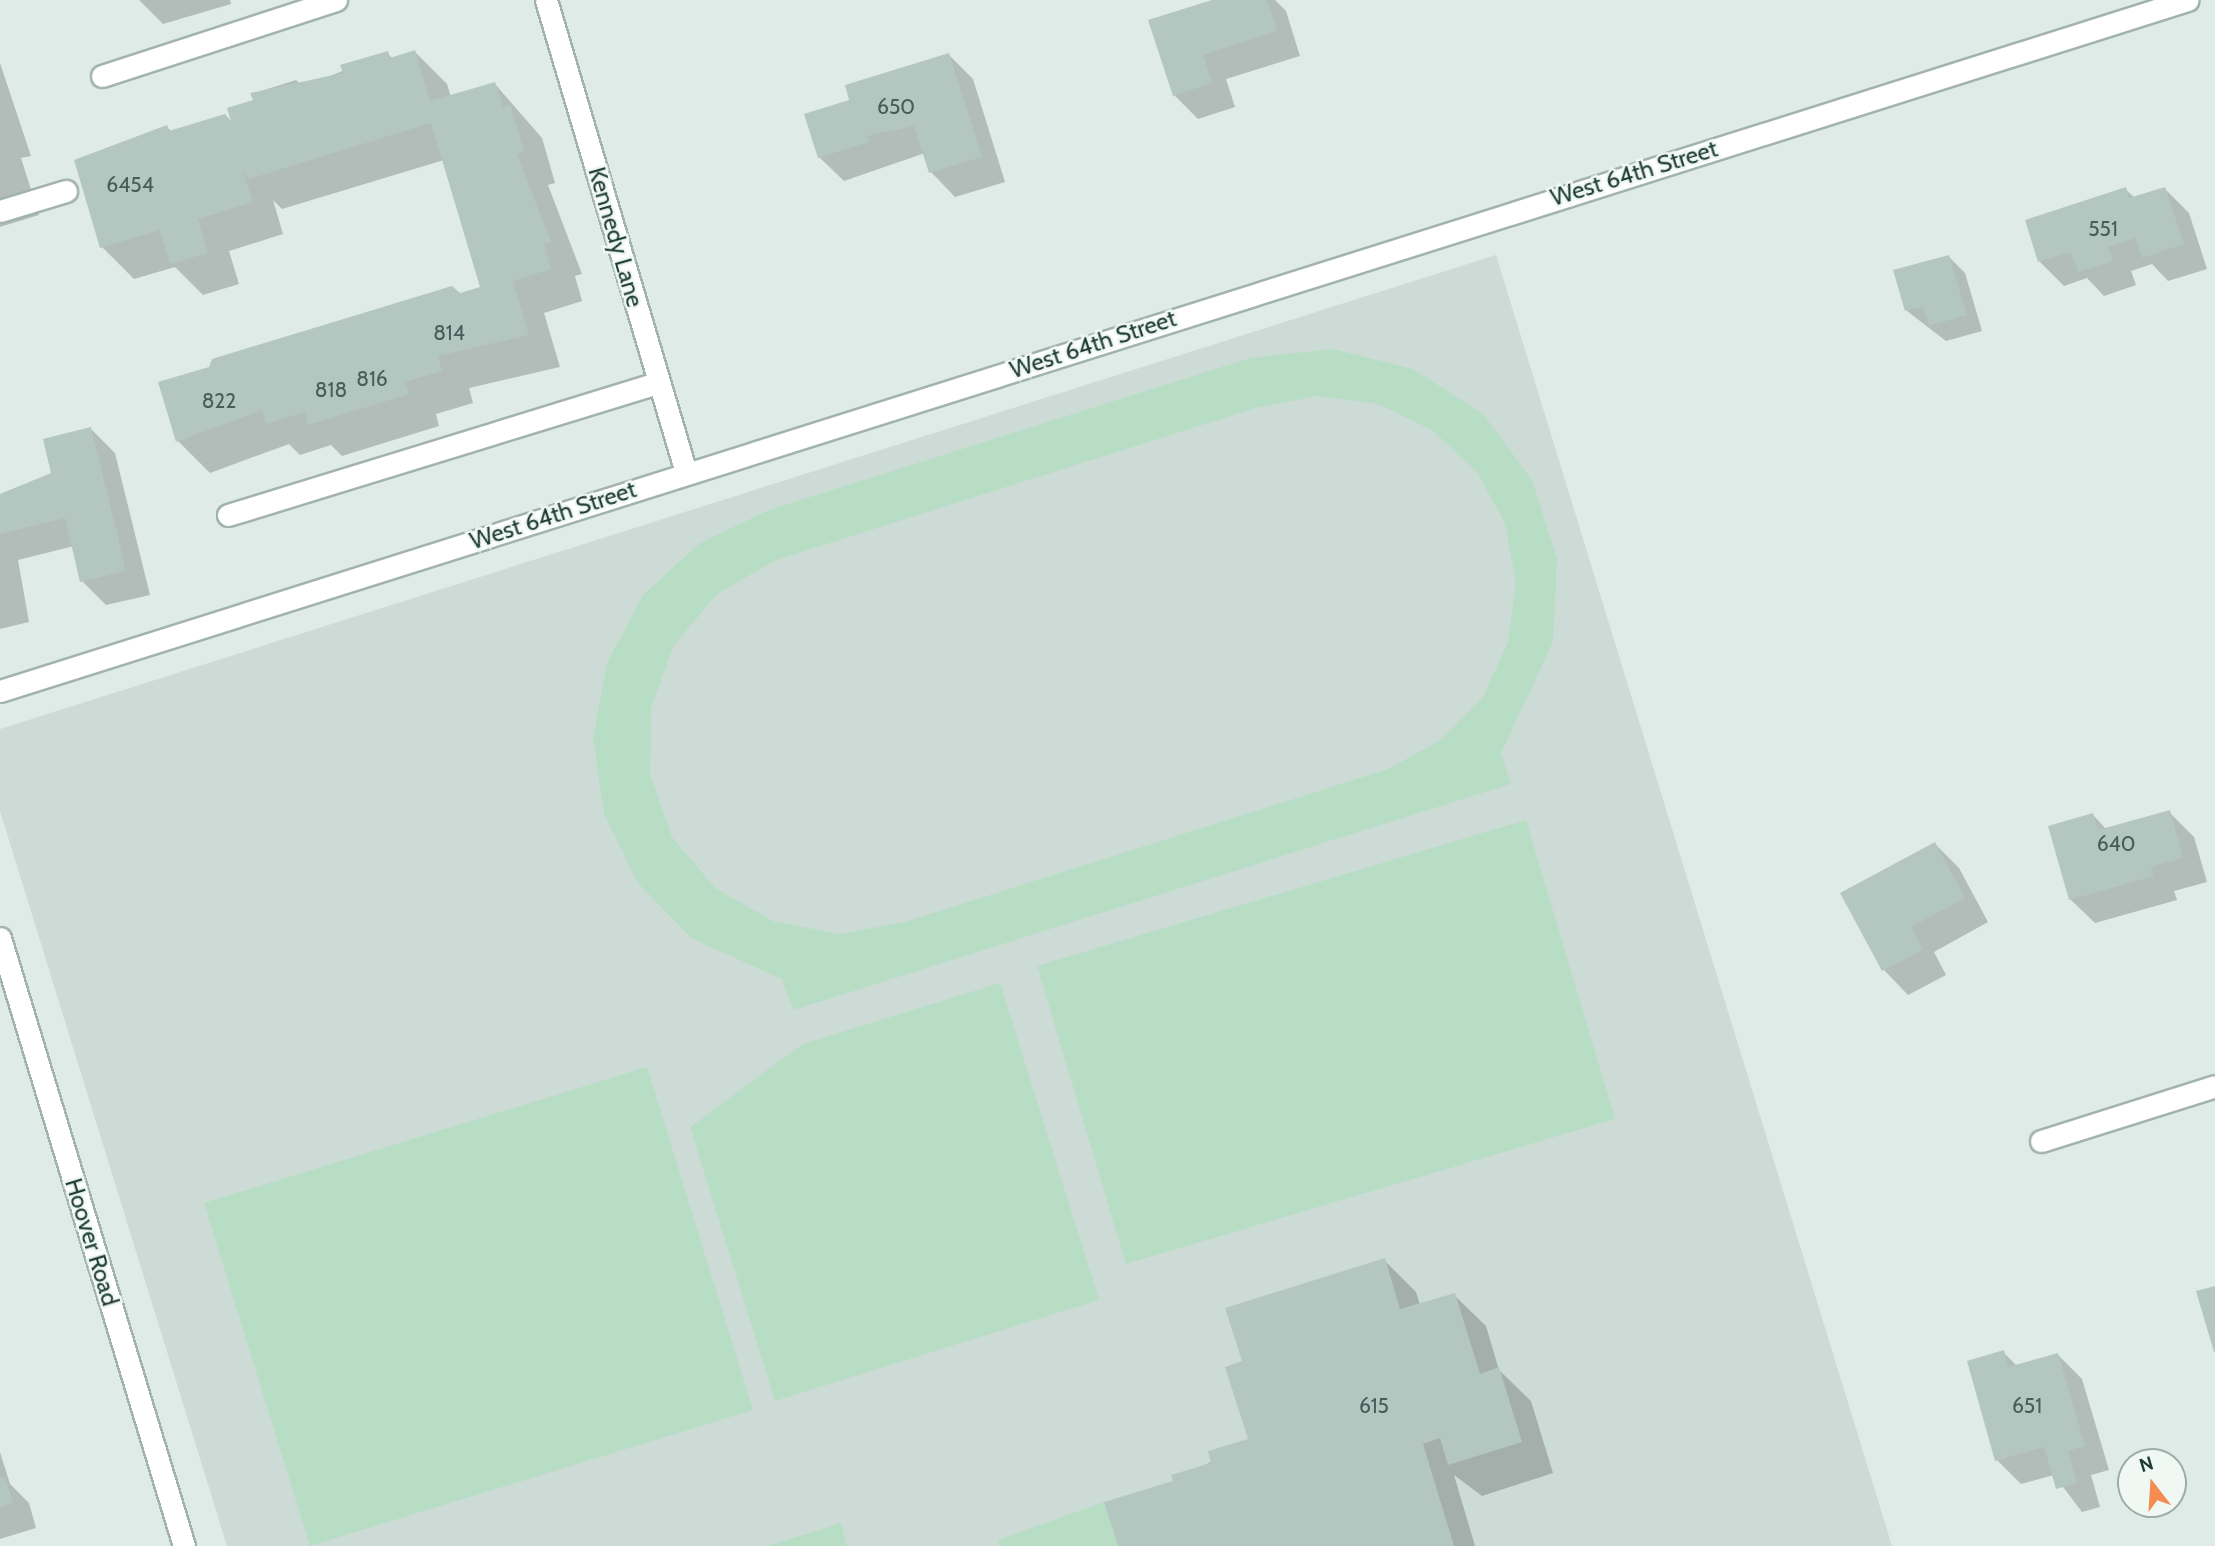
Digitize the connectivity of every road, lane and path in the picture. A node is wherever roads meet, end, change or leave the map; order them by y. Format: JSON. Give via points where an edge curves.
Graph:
{"nodes":[{"id":1,"x":336,"y":0,"type":"edge"},
{"id":2,"x":546,"y":0,"type":"edge"},
{"id":3,"x":2188,"y":0,"type":"edge"},
{"id":4,"x":102,"y":76,"type":"dead end"},
{"id":5,"x":66,"y":191,"type":"dead end"},
{"id":6,"x":0,"y":211,"type":"edge"},
{"id":7,"x":659,"y":382,"type":"junction"},
{"id":8,"x":687,"y":473,"type":"junction"},
{"id":9,"x":228,"y":515,"type":"dead end"},
{"id":10,"x":0,"y":691,"type":"edge"},
{"id":11,"x":0,"y":939,"type":"edge"},
{"id":12,"x":2215,"y":1086,"type":"edge"},
{"id":13,"x":2041,"y":1140,"type":"dead end"},
{"id":14,"x":184,"y":1546,"type":"edge"}],
"edges":[{"from":1,"to":4,"type":"street"},
{"from":2,"to":7,"type":"street","name":"Kennedy Lane"},
{"from":3,"to":8,"type":"street","name":"West 64th Street"},
{"from":5,"to":6,"type":"street"},
{"from":7,"to":8,"type":"street","name":"Kennedy Lane"},
{"from":7,"to":9,"type":"street"},
{"from":8,"to":10,"type":"street","name":"West 64th Street"},
{"from":11,"to":14,"type":"street","name":"Hoover Road"},
{"from":12,"to":13,"type":"street"}]}
